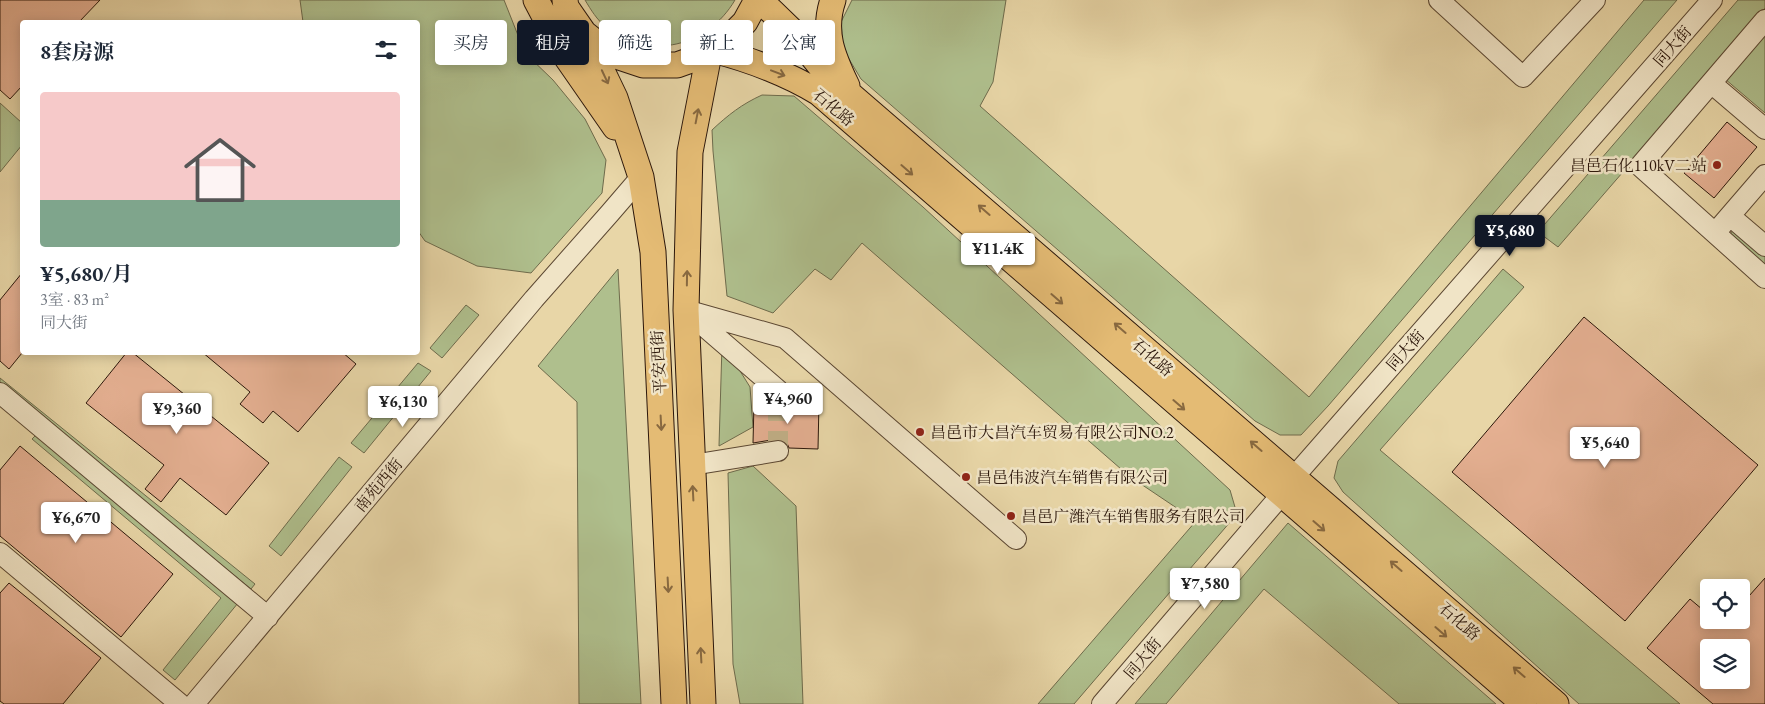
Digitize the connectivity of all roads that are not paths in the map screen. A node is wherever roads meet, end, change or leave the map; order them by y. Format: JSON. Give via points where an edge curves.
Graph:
{"nodes":[{"id":1,"x":536,"y":0,"type":"edge"},
{"id":2,"x":565,"y":0,"type":"edge"},
{"id":3,"x":758,"y":0,"type":"edge"},
{"id":4,"x":833,"y":0,"type":"edge"},
{"id":5,"x":1439,"y":0,"type":"edge"},
{"id":6,"x":1595,"y":0,"type":"edge"},
{"id":7,"x":1712,"y":0,"type":"edge"},
{"id":8,"x":575,"y":20,"type":"edge"},
{"id":9,"x":747,"y":20,"type":"edge"},
{"id":10,"x":1765,"y":20,"type":"edge"},
{"id":11,"x":589,"y":37,"type":"edge"},
{"id":12,"x":589,"y":43,"type":"edge"},
{"id":13,"x":753,"y":63,"type":"edge"},
{"id":14,"x":681,"y":64,"type":"edge"},
{"id":15,"x":710,"y":65,"type":"edge"},
{"id":16,"x":1711,"y":83,"type":"junction"},
{"id":17,"x":853,"y":97,"type":"junction"},
{"id":18,"x":1765,"y":130,"type":"edge"},
{"id":19,"x":632,"y":150,"type":"junction"},
{"id":20,"x":1765,"y":175,"type":"edge"},
{"id":21,"x":641,"y":176,"type":"junction"},
{"id":22,"x":1730,"y":216,"type":"junction"},
{"id":23,"x":1715,"y":233,"type":"junction"},
{"id":24,"x":1765,"y":246,"type":"edge"},
{"id":25,"x":1765,"y":278,"type":"edge"},
{"id":26,"x":686,"y":310,"type":"junction"},
{"id":27,"x":0,"y":393,"type":"edge"},
{"id":28,"x":778,"y":401,"type":"tunnel mouth"},
{"id":29,"x":778,"y":451,"type":"dead end"},
{"id":30,"x":692,"y":465,"type":"junction"},
{"id":31,"x":1287,"y":486,"type":"junction"},
{"id":32,"x":1016,"y":539,"type":"dead end"},
{"id":33,"x":0,"y":553,"type":"edge"},
{"id":34,"x":268,"y":617,"type":"junction"},
{"id":35,"x":180,"y":704,"type":"edge"},
{"id":36,"x":194,"y":704,"type":"edge"},
{"id":37,"x":674,"y":704,"type":"edge"},
{"id":38,"x":703,"y":704,"type":"edge"},
{"id":39,"x":1102,"y":704,"type":"edge"},
{"id":40,"x":1524,"y":704,"type":"edge"},
{"id":41,"x":1556,"y":704,"type":"edge"}],
"edges":[{"from":1,"to":19,"type":"main road","via":[[565,55]]},
{"from":2,"to":8,"type":"main road"},
{"from":3,"to":9,"type":"main road"},
{"from":3,"to":17,"type":"main road","name":"石化路","via":[[792,31],[824,72]]},
{"from":4,"to":17,"type":"main road","via":[[828,14],[828,34],[835,60]]},
{"from":5,"to":6,"type":"street","via":[[1523,77]]},
{"from":7,"to":31,"type":"street","name":"同大街"},
{"from":10,"to":16,"type":"street"},
{"from":11,"to":14,"type":"main road","via":[[610,54],[643,65]]},
{"from":12,"to":19,"type":"main road","name":"平安西街","one_way":true,"via":[[615,98]]},
{"from":13,"to":31,"type":"main road","name":"石化路","one_way":true,"via":[[800,81],[819,93]]},
{"from":26,"to":15,"type":"main road","name":"平安西街","one_way":true,"via":[[690,152]]},
{"from":16,"to":18,"type":"street"},
{"from":16,"to":23,"type":"street","via":[[1640,166]]},
{"from":31,"to":17,"type":"main road","name":"石化路","one_way":true},
{"from":19,"to":21,"type":"main road","name":"平安西街"},
{"from":20,"to":22,"type":"street"},
{"from":21,"to":34,"type":"street","name":"南苑西街"},
{"from":21,"to":37,"type":"main road","name":"平安西街","one_way":true,"via":[[653,252]]},
{"from":22,"to":23,"type":"street"},
{"from":22,"to":24,"type":"street"},
{"from":23,"to":25,"type":"street"},
{"from":26,"to":28,"type":"street","via":[[778,390]]},
{"from":26,"to":30,"type":"main road","name":"平安西街"},
{"from":26,"to":32,"type":"street","via":[[785,338]]},
{"from":27,"to":34,"type":"street"},
{"from":29,"to":30,"type":"street"},
{"from":38,"to":30,"type":"main road","name":"平安西街","one_way":true},
{"from":31,"to":39,"type":"street","name":"同大街"},
{"from":31,"to":40,"type":"main road","name":"石化路","one_way":true},
{"from":41,"to":31,"type":"main road","name":"石化路","one_way":true},
{"from":33,"to":35,"type":"street"},
{"from":34,"to":36,"type":"street","name":"南苑西街"}]}
